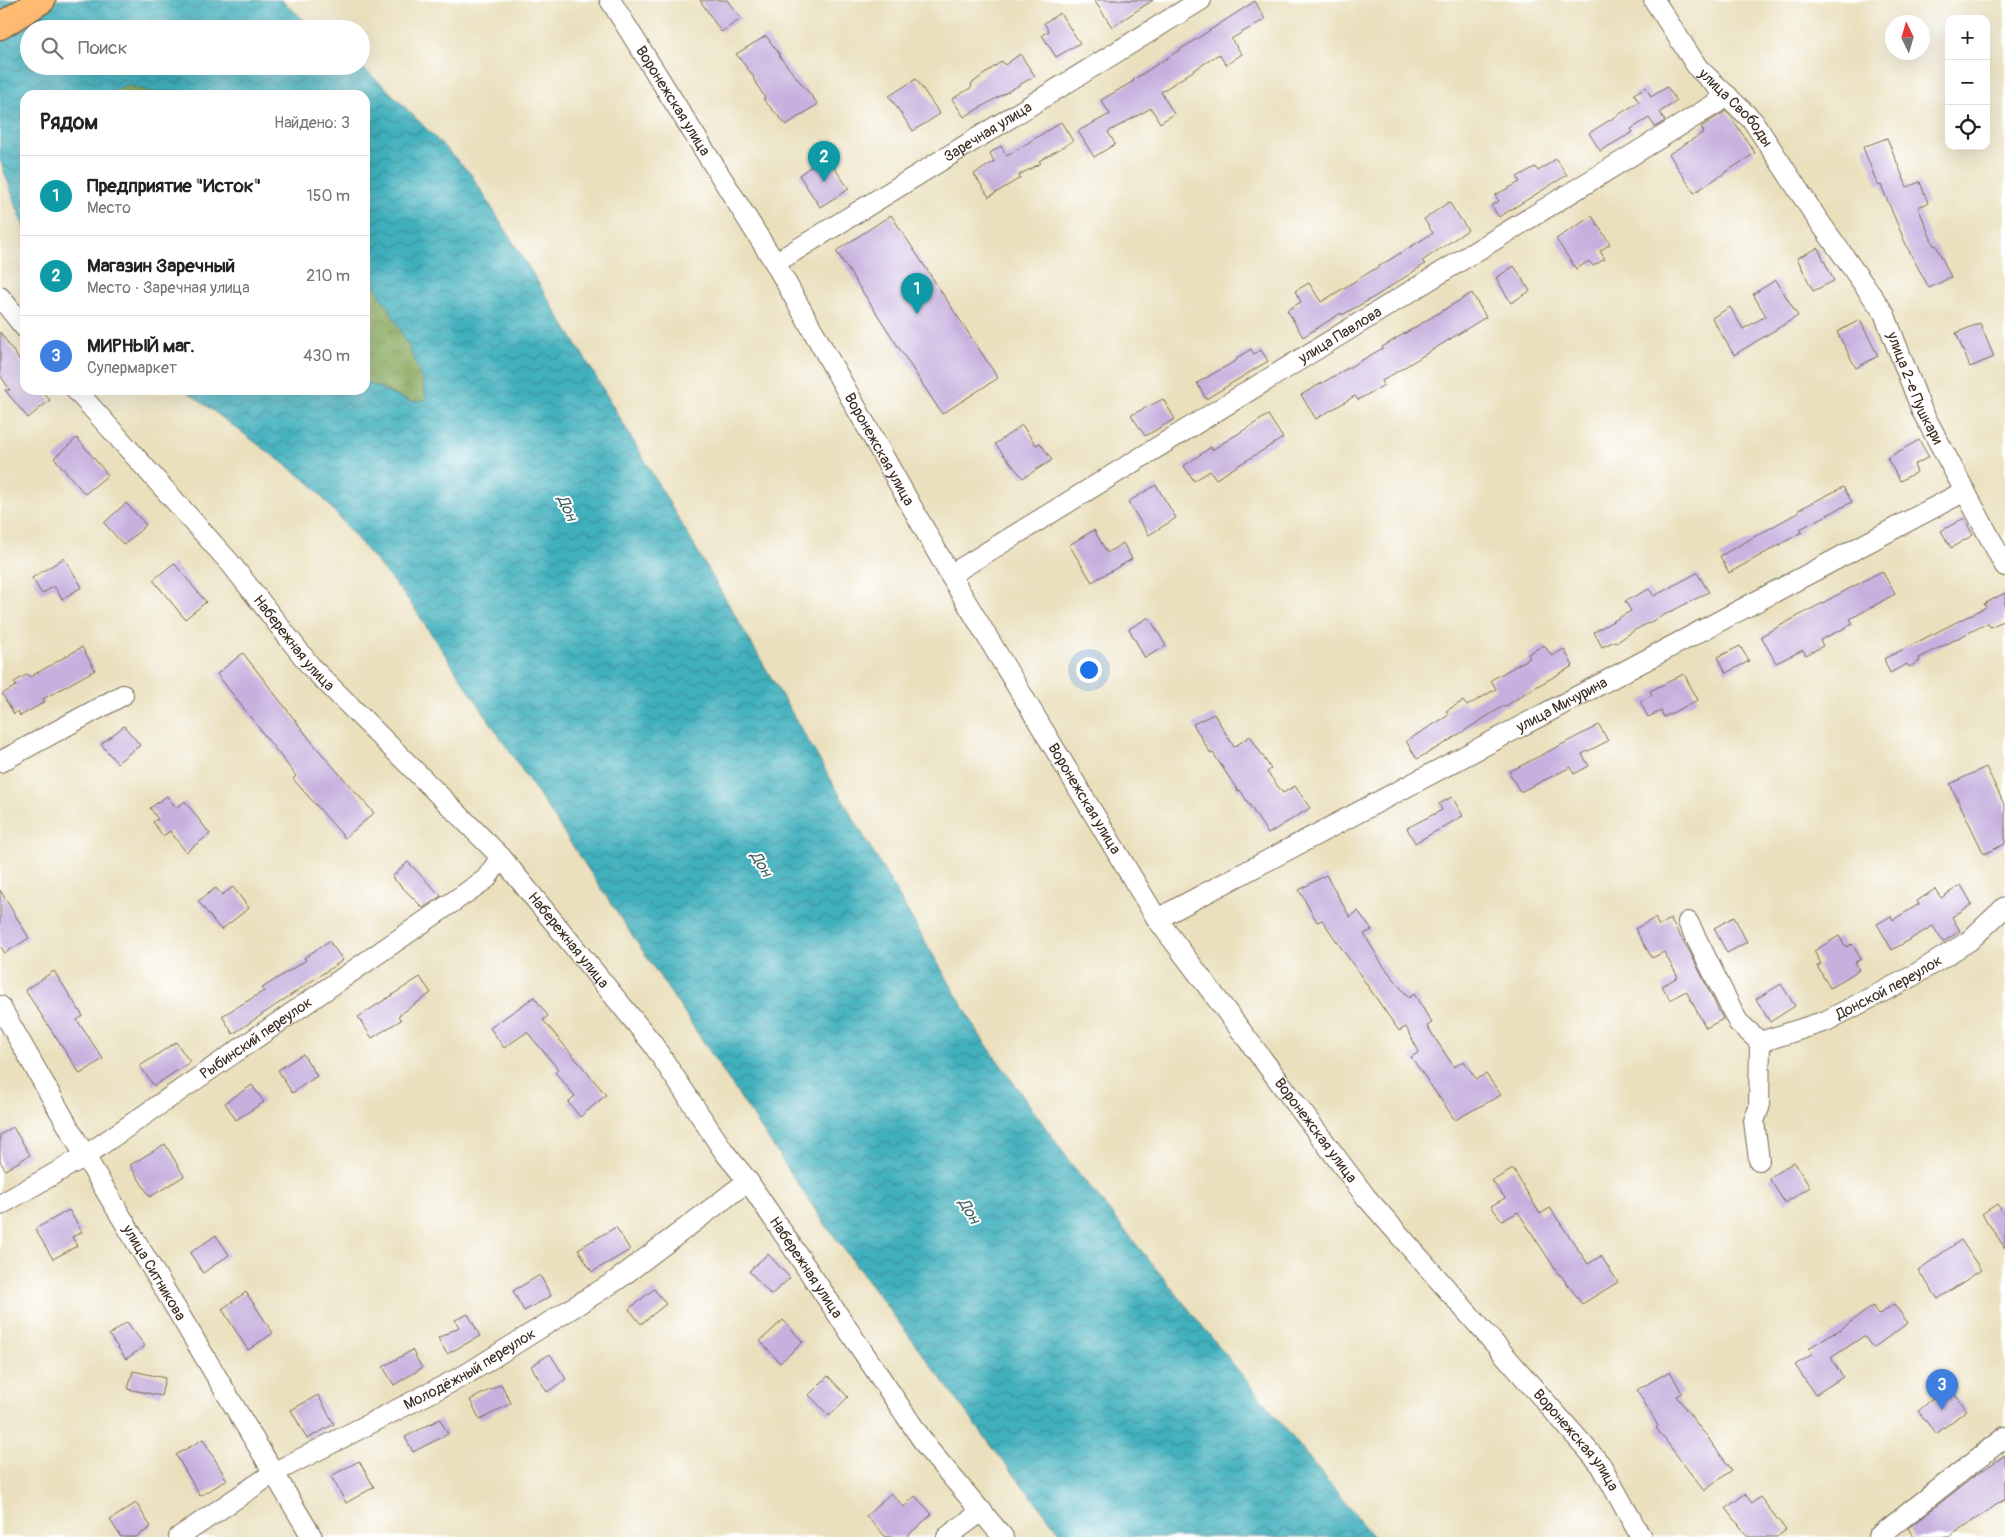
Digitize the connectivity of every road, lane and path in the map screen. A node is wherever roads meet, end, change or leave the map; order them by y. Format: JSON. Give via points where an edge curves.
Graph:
{"nodes":[{"id":1,"x":42,"y":0,"type":"edge"},
{"id":2,"x":610,"y":0,"type":"edge"},
{"id":3,"x":1202,"y":0,"type":"edge"},
{"id":4,"x":1654,"y":0,"type":"edge"},
{"id":5,"x":0,"y":26,"type":"edge"},
{"id":6,"x":1728,"y":96,"type":"junction"},
{"id":7,"x":1816,"y":217,"type":"joint"},
{"id":8,"x":775,"y":263,"type":"junction"},
{"id":9,"x":0,"y":298,"type":"edge"},
{"id":10,"x":20,"y":322,"type":"edge"},
{"id":11,"x":80,"y":395,"type":"edge"},
{"id":12,"x":1965,"y":492,"type":"junction"},
{"id":13,"x":2005,"y":566,"type":"edge"},
{"id":14,"x":950,"y":575,"type":"junction"},
{"id":15,"x":123,"y":695,"type":"dead end"},
{"id":16,"x":0,"y":762,"type":"edge"},
{"id":17,"x":501,"y":857,"type":"junction"},
{"id":18,"x":2005,"y":906,"type":"edge"},
{"id":19,"x":1157,"y":919,"type":"junction"},
{"id":20,"x":1688,"y":922,"type":"dead end"},
{"id":21,"x":0,"y":1006,"type":"edge"},
{"id":22,"x":1760,"y":1042,"type":"junction"},
{"id":23,"x":85,"y":1156,"type":"junction"},
{"id":24,"x":1759,"y":1160,"type":"dead end"},
{"id":25,"x":748,"y":1181,"type":"junction"},
{"id":26,"x":0,"y":1205,"type":"edge"},
{"id":27,"x":2005,"y":1436,"type":"edge"},
{"id":28,"x":275,"y":1472,"type":"junction"},
{"id":29,"x":982,"y":1512,"type":"junction"},
{"id":30,"x":180,"y":1537,"type":"edge"},
{"id":31,"x":312,"y":1537,"type":"edge"},
{"id":32,"x":947,"y":1537,"type":"edge"},
{"id":33,"x":1003,"y":1537,"type":"edge"},
{"id":34,"x":1641,"y":1537,"type":"edge"},
{"id":35,"x":1878,"y":1537,"type":"edge"}],
"edges":[{"from":1,"to":5,"type":"main road"},
{"from":2,"to":8,"type":"street","name":"Воронежская улица"},
{"from":3,"to":8,"type":"street","name":"Заречная улица"},
{"from":4,"to":6,"type":"street","name":"улица Свободы","via":[[1698,68]]},
{"from":6,"to":7,"type":"street","name":"улица Свободы","via":[[1753,121]]},
{"from":6,"to":14,"type":"street","name":"улица Павлова"},
{"from":7,"to":12,"type":"street","name":"улица 2-е Пушкари","via":[[1884,314],[1922,411]]},
{"from":8,"to":14,"type":"street","name":"Воронежская улица"},
{"from":9,"to":10,"type":"street"},
{"from":11,"to":17,"type":"street","name":"Набережная улица","via":[[231,564],[312,668]]},
{"from":12,"to":13,"type":"street","name":"улица 2-е Пушкари"},
{"from":12,"to":19,"type":"street","name":"улица Мичурина"},
{"from":14,"to":19,"type":"street","name":"Воронежская улица"},
{"from":15,"to":16,"type":"street"},
{"from":17,"to":23,"type":"street","name":"Рыбинский переулок","via":[[486,880]]},
{"from":17,"to":25,"type":"street","name":"Набережная улица","via":[[652,1043],[725,1153]]},
{"from":18,"to":22,"type":"street","name":"Донской переулок","via":[[1968,941],[1911,977],[1826,1021]]},
{"from":19,"to":34,"type":"street","name":"Воронежская улица","via":[[1366,1197],[1602,1464]]},
{"from":20,"to":22,"type":"street","via":[[1738,1022]]},
{"from":21,"to":23,"type":"street","name":"улица Ситникова"},
{"from":22,"to":24,"type":"street","via":[[1759,1108],[1754,1121]]},
{"from":23,"to":26,"type":"street","name":"Рыбинский переулок"},
{"from":23,"to":28,"type":"street","name":"улица Ситникова"},
{"from":25,"to":28,"type":"street","name":"Молодёжный переулок","via":[[618,1280],[465,1374]]},
{"from":25,"to":29,"type":"street","name":"Набережная улица","via":[[929,1450]]},
{"from":27,"to":35,"type":"street"},
{"from":28,"to":30,"type":"street","name":"Молодёжный переулок"},
{"from":28,"to":31,"type":"street","name":"улица Ситникова"},
{"from":29,"to":32,"type":"street"},
{"from":29,"to":33,"type":"street","name":"Набережная улица"}]}
